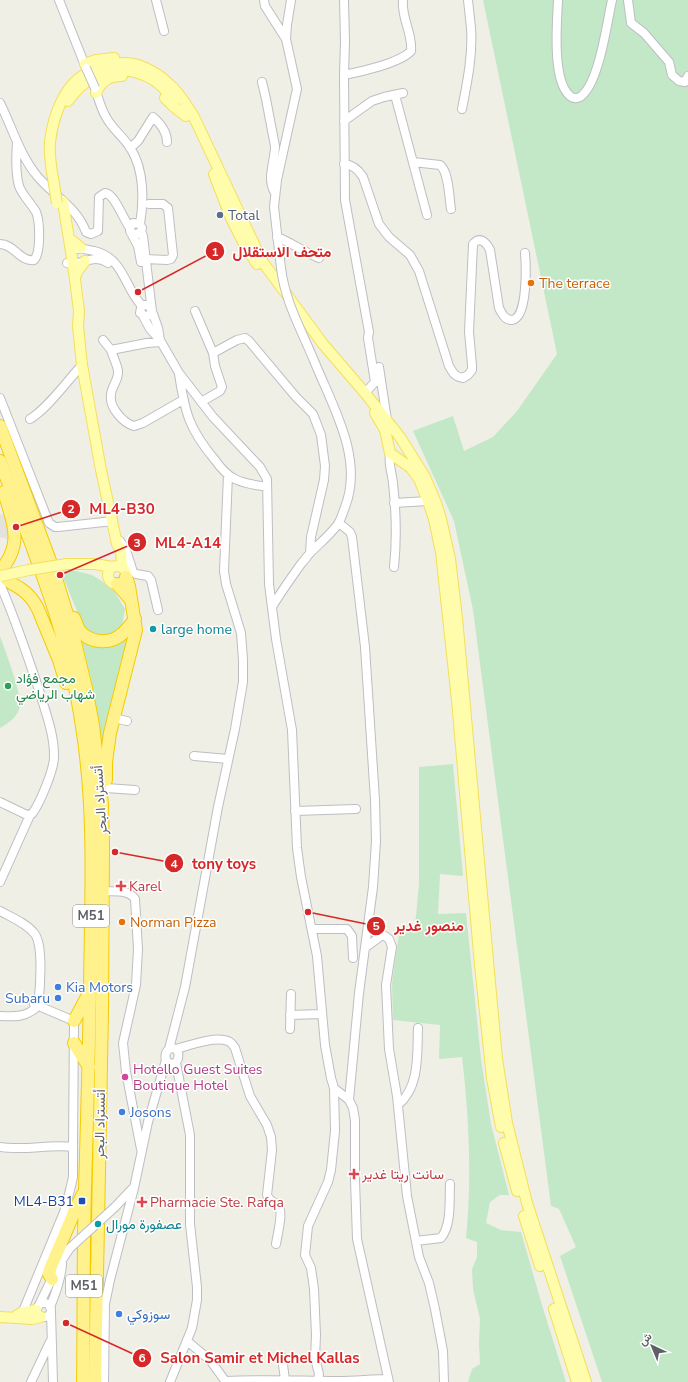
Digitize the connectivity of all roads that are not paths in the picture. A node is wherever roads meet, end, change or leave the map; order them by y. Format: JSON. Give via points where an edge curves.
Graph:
{"nodes":[{"id":1,"x":59,"y":0,"type":"edge"},
{"id":2,"x":156,"y":0,"type":"edge"},
{"id":3,"x":264,"y":0,"type":"edge"},
{"id":4,"x":291,"y":0,"type":"edge"},
{"id":5,"x":344,"y":0,"type":"edge"},
{"id":6,"x":404,"y":0,"type":"edge"},
{"id":7,"x":468,"y":0,"type":"edge"},
{"id":8,"x":558,"y":0,"type":"edge"},
{"id":9,"x":612,"y":0,"type":"edge"},
{"id":10,"x":628,"y":0,"type":"edge"},
{"id":11,"x":164,"y":31,"type":"dead end"},
{"id":12,"x":286,"y":39,"type":"junction"},
{"id":13,"x":137,"y":65,"type":"junction"},
{"id":14,"x":85,"y":66,"type":"junction"},
{"id":15,"x":344,"y":75,"type":"junction"},
{"id":16,"x":688,"y":76,"type":"edge"},
{"id":17,"x":262,"y":82,"type":"dead end"},
{"id":18,"x":96,"y":91,"type":"junction"},
{"id":19,"x":0,"y":103,"type":"edge"},
{"id":20,"x":462,"y":109,"type":"dead end"},
{"id":21,"x":186,"y":116,"type":"junction"},
{"id":22,"x":344,"y":121,"type":"junction"},
{"id":23,"x":17,"y":141,"type":"junction"},
{"id":24,"x":167,"y":142,"type":"dead end"},
{"id":25,"x":130,"y":148,"type":"junction"},
{"id":26,"x":413,"y":162,"type":"junction"},
{"id":27,"x":344,"y":164,"type":"junction"},
{"id":28,"x":56,"y":178,"type":"junction"},
{"id":29,"x":275,"y":193,"type":"junction"},
{"id":30,"x":60,"y":202,"type":"junction"},
{"id":31,"x":149,"y":204,"type":"dead end"},
{"id":32,"x":451,"y":209,"type":"dead end"},
{"id":33,"x":427,"y":215,"type":"dead end"},
{"id":34,"x":136,"y":227,"type":"junction"},
{"id":35,"x":277,"y":237,"type":"junction"},
{"id":36,"x":0,"y":244,"type":"edge"},
{"id":37,"x":73,"y":250,"type":"junction"},
{"id":38,"x":525,"y":253,"type":"dead end"},
{"id":39,"x":319,"y":258,"type":"dead end"},
{"id":40,"x":145,"y":259,"type":"junction"},
{"id":41,"x":85,"y":261,"type":"junction"},
{"id":42,"x":70,"y":263,"type":"junction"},
{"id":43,"x":75,"y":278,"type":"junction"},
{"id":44,"x":145,"y":310,"type":"junction"},
{"id":45,"x":195,"y":311,"type":"dead end"},
{"id":46,"x":78,"y":326,"type":"junction"},
{"id":47,"x":369,"y":332,"type":"junction"},
{"id":48,"x":103,"y":340,"type":"dead end"},
{"id":49,"x":160,"y":341,"type":"junction"},
{"id":50,"x":111,"y":350,"type":"junction"},
{"id":51,"x":213,"y":353,"type":"junction"},
{"id":52,"x":82,"y":365,"type":"junction"},
{"id":53,"x":179,"y":373,"type":"junction"},
{"id":54,"x":192,"y":389,"type":"junction"},
{"id":55,"x":365,"y":393,"type":"junction"},
{"id":56,"x":183,"y":396,"type":"junction"},
{"id":57,"x":0,"y":398,"type":"edge"},
{"id":58,"x":202,"y":402,"type":"junction"},
{"id":59,"x":30,"y":419,"type":"dead end"},
{"id":60,"x":388,"y":420,"type":"junction"},
{"id":61,"x":0,"y":426,"type":"edge"},
{"id":62,"x":409,"y":450,"type":"junction"},
{"id":63,"x":390,"y":453,"type":"junction"},
{"id":64,"x":400,"y":460,"type":"junction"},
{"id":65,"x":0,"y":461,"type":"edge"},
{"id":66,"x":228,"y":475,"type":"junction"},
{"id":67,"x":0,"y":479,"type":"edge"},
{"id":68,"x":268,"y":487,"type":"junction"},
{"id":69,"x":428,"y":501,"type":"junction"},
{"id":70,"x":394,"y":503,"type":"junction"},
{"id":71,"x":113,"y":521,"type":"junction"},
{"id":72,"x":339,"y":522,"type":"junction"},
{"id":73,"x":117,"y":541,"type":"junction"},
{"id":74,"x":310,"y":553,"type":"junction"},
{"id":75,"x":394,"y":567,"type":"dead end"},
{"id":76,"x":117,"y":572,"type":"junction"},
{"id":77,"x":1,"y":576,"type":"edge"},
{"id":78,"x":59,"y":587,"type":"junction"},
{"id":79,"x":272,"y":607,"type":"junction"},
{"id":80,"x":158,"y":610,"type":"dead end"},
{"id":81,"x":135,"y":619,"type":"junction"},
{"id":82,"x":114,"y":718,"type":"junction"},
{"id":83,"x":81,"y":719,"type":"junction"},
{"id":84,"x":127,"y":721,"type":"dead end"},
{"id":85,"x":194,"y":756,"type":"dead end"},
{"id":86,"x":228,"y":759,"type":"junction"},
{"id":87,"x":106,"y":788,"type":"junction"},
{"id":88,"x":135,"y":790,"type":"dead end"},
{"id":89,"x":0,"y":802,"type":"edge"},
{"id":90,"x":102,"y":804,"type":"junction"},
{"id":91,"x":356,"y":809,"type":"dead end"},
{"id":92,"x":295,"y":811,"type":"junction"},
{"id":93,"x":30,"y":814,"type":"junction"},
{"id":94,"x":0,"y":882,"type":"edge"},
{"id":95,"x":103,"y":891,"type":"junction"},
{"id":96,"x":0,"y":911,"type":"edge"},
{"id":97,"x":0,"y":916,"type":"edge"},
{"id":98,"x":312,"y":929,"type":"junction"},
{"id":99,"x":34,"y":937,"type":"junction"},
{"id":100,"x":366,"y":947,"type":"junction"},
{"id":101,"x":353,"y":958,"type":"dead end"},
{"id":102,"x":90,"y":992,"type":"junction"},
{"id":103,"x":291,"y":994,"type":"dead end"},
{"id":104,"x":36,"y":1005,"type":"junction"},
{"id":105,"x":0,"y":1012,"type":"edge"},
{"id":106,"x":321,"y":1014,"type":"junction"},
{"id":107,"x":290,"y":1015,"type":"junction"},
{"id":108,"x":0,"y":1016,"type":"edge"},
{"id":109,"x":74,"y":1021,"type":"junction"},
{"id":110,"x":418,"y":1028,"type":"dead end"},
{"id":111,"x":290,"y":1029,"type":"dead end"},
{"id":112,"x":74,"y":1043,"type":"junction"},
{"id":113,"x":173,"y":1049,"type":"junction"},
{"id":114,"x":166,"y":1060,"type":"junction"},
{"id":115,"x":176,"y":1063,"type":"junction"},
{"id":116,"x":89,"y":1067,"type":"junction"},
{"id":117,"x":334,"y":1088,"type":"junction"},
{"id":118,"x":349,"y":1100,"type":"junction"},
{"id":119,"x":398,"y":1105,"type":"junction"},
{"id":120,"x":0,"y":1147,"type":"edge"},
{"id":121,"x":73,"y":1147,"type":"junction"},
{"id":122,"x":141,"y":1152,"type":"junction"},
{"id":123,"x":450,"y":1184,"type":"dead end"},
{"id":124,"x":134,"y":1188,"type":"junction"},
{"id":125,"x":85,"y":1191,"type":"junction"},
{"id":126,"x":416,"y":1241,"type":"junction"},
{"id":127,"x":276,"y":1244,"type":"dead end"},
{"id":128,"x":62,"y":1261,"type":"junction"},
{"id":129,"x":52,"y":1279,"type":"junction"},
{"id":130,"x":29,"y":1298,"type":"junction"},
{"id":131,"x":43,"y":1310,"type":"junction"},
{"id":132,"x":19,"y":1316,"type":"junction"},
{"id":133,"x":0,"y":1317,"type":"edge"},
{"id":134,"x":187,"y":1341,"type":"junction"},
{"id":135,"x":51,"y":1342,"type":"junction"},
{"id":136,"x":282,"y":1357,"type":"dead end"},
{"id":137,"x":95,"y":1363,"type":"junction"},
{"id":138,"x":285,"y":1380,"type":"junction"},
{"id":139,"x":389,"y":1380,"type":"edge"},
{"id":140,"x":318,"y":1381,"type":"junction"},
{"id":141,"x":31,"y":1382,"type":"edge"},
{"id":142,"x":53,"y":1382,"type":"edge"},
{"id":143,"x":83,"y":1382,"type":"edge"},
{"id":144,"x":95,"y":1382,"type":"edge"},
{"id":145,"x":99,"y":1382,"type":"edge"},
{"id":146,"x":104,"y":1382,"type":"edge"},
{"id":147,"x":170,"y":1382,"type":"edge"},
{"id":148,"x":226,"y":1382,"type":"edge"},
{"id":149,"x":444,"y":1382,"type":"edge"},
{"id":150,"x":577,"y":1382,"type":"edge"},
{"id":151,"x":586,"y":1382,"type":"edge"}],
"edges":[{"from":1,"to":14,"type":"street"},
{"from":2,"to":11,"type":"street"},
{"from":3,"to":12,"type":"street","via":[[265,6]]},
{"from":4,"to":12,"type":"street"},
{"from":5,"to":15,"type":"street"},
{"from":6,"to":15,"type":"street","via":[[404,18],[410,51],[402,58]]},
{"from":7,"to":20,"type":"street","via":[[471,43]]},
{"from":8,"to":9,"type":"street","via":[[558,70],[566,92],[575,99],[580,97],[593,79]]},
{"from":10,"to":16,"type":"street","via":[[631,23],[644,33],[669,62],[672,75],[682,82],[685,82]]},
{"from":12,"to":29,"type":"street","via":[[297,89]]},
{"from":13,"to":14,"type":"main road","via":[[129,59],[118,58],[96,60]]},
{"from":13,"to":28,"type":"main road","via":[[123,63],[96,68],[71,85],[60,105],[50,143]]},
{"from":13,"to":55,"type":"main road","via":[[157,74],[179,94],[193,115],[262,261],[323,344]]},
{"from":14,"to":18,"type":"street","bridge":true},
{"from":15,"to":22,"type":"street"},
{"from":17,"to":29,"type":"street","via":[[275,146],[270,181]]},
{"from":18,"to":21,"type":"main road","via":[[103,82],[114,76],[140,79],[155,88]]},
{"from":18,"to":25,"type":"street","via":[[106,117]]},
{"from":19,"to":23,"type":"street"},
{"from":21,"to":28,"type":"main road","via":[[176,101],[153,80],[143,75],[123,70],[100,73],[81,86],[64,108],[56,134]]},
{"from":21,"to":63,"type":"main road","via":[[243,242],[311,337],[375,413],[384,430]]},
{"from":22,"to":26,"type":"street","via":[[372,101],[399,94]]},
{"from":22,"to":27,"type":"street"},
{"from":23,"to":34,"type":"street","via":[[38,177],[73,209],[86,232],[91,234],[98,231],[98,200],[102,194],[107,193]]},
{"from":23,"to":36,"type":"street","via":[[19,185],[38,220],[38,255],[31,261],[8,245]]},
{"from":24,"to":25,"type":"street","via":[[160,124],[153,118],[138,141]]},
{"from":25,"to":34,"type":"street","via":[[138,166],[141,183],[142,204]]},
{"from":26,"to":32,"type":"street","via":[[440,165],[443,168]]},
{"from":26,"to":33,"type":"street"},
{"from":27,"to":38,"type":"street","via":[[350,164],[359,170],[379,224],[415,262],[449,366],[458,378],[463,378],[472,370],[469,332],[473,244],[480,240],[488,244],[499,308],[502,314],[512,320],[520,314],[523,302]]},
{"from":27,"to":47,"type":"street","via":[[345,200]]},
{"from":28,"to":30,"type":"main road"},
{"from":29,"to":35,"type":"street"},
{"from":30,"to":37,"type":"main road"},
{"from":30,"to":37,"type":"main road"},
{"from":31,"to":40,"type":"street","via":[[163,204],[168,208],[173,255],[167,260]]},
{"from":34,"to":40,"type":"street","via":[[143,236]]},
{"from":34,"to":44,"type":"street","via":[[136,241],[146,296]]},
{"from":35,"to":39,"type":"street"},
{"from":35,"to":72,"type":"street","bridge":true,"via":[[283,283],[291,310],[341,425],[349,452],[352,467],[351,483]]},
{"from":37,"to":42,"type":"main road"},
{"from":37,"to":44,"type":"street","via":[[103,254],[115,262],[134,297]]},
{"from":40,"to":44,"type":"street"},
{"from":41,"to":42,"type":"street"},
{"from":41,"to":43,"type":"main road"},
{"from":41,"to":44,"type":"street","via":[[101,259],[110,264],[132,300]]},
{"from":42,"to":43,"type":"main road"},
{"from":42,"to":46,"type":"main road","via":[[73,311]]},
{"from":43,"to":46,"type":"main road"},
{"from":44,"to":49,"type":"street","via":[[150,329]]},
{"from":45,"to":51,"type":"street"},
{"from":46,"to":52,"type":"main road"},
{"from":47,"to":55,"type":"street","via":[[375,382]]},
{"from":47,"to":60,"type":"street","via":[[380,371]]},
{"from":48,"to":50,"type":"street"},
{"from":49,"to":50,"type":"street"},
{"from":49,"to":53,"type":"street"},
{"from":50,"to":56,"type":"street","via":[[118,372],[110,394],[111,401],[126,423],[138,426]]},
{"from":51,"to":58,"type":"street","via":[[222,387]]},
{"from":51,"to":74,"type":"street","via":[[245,338],[316,419],[325,466]]},
{"from":52,"to":59,"type":"street"},
{"from":52,"to":71,"type":"main road"},
{"from":53,"to":54,"type":"street"},
{"from":53,"to":56,"type":"street"},
{"from":54,"to":56,"type":"street","via":[[186,390]]},
{"from":54,"to":58,"type":"street"},
{"from":55,"to":60,"type":"main road"},
{"from":56,"to":66,"type":"street","via":[[190,424],[199,440]]},
{"from":57,"to":71,"type":"street","via":[[49,523],[58,527]]},
{"from":58,"to":68,"type":"street","via":[[227,434],[260,467],[267,479]]},
{"from":60,"to":62,"type":"main road"},
{"from":61,"to":78,"type":"highway","name":"أتستراد البحر","number":"M51"},
{"from":62,"to":64,"type":"main road"},
{"from":62,"to":151,"type":"main road","via":[[425,477],[436,503],[454,588],[488,959],[507,1123],[527,1203]]},
{"from":63,"to":64,"type":"main road"},
{"from":63,"to":70,"type":"street"},
{"from":64,"to":69,"type":"main road","via":[[415,473]]},
{"from":65,"to":83,"type":"highway","name":"أتستراد البحر","number":"M51","via":[[53,603]]},
{"from":66,"to":68,"type":"street","via":[[235,480]]},
{"from":66,"to":86,"type":"street","via":[[224,571],[241,634],[243,682]]},
{"from":67,"to":77,"type":"highway","via":[[15,531],[15,540]]},
{"from":68,"to":79,"type":"street","via":[[268,570]]},
{"from":69,"to":70,"type":"street"},
{"from":69,"to":150,"type":"main road","via":[[441,552],[445,584],[492,1078],[509,1165]]},
{"from":70,"to":75,"type":"street"},
{"from":71,"to":73,"type":"main road"},
{"from":72,"to":74,"type":"street","via":[[326,539]]},
{"from":72,"to":100,"type":"street","via":[[352,537],[365,647],[376,841]]},
{"from":73,"to":76,"type":"main road","via":[[121,550]]},
{"from":73,"to":80,"type":"street","via":[[126,550],[134,572],[148,576],[151,580]]},
{"from":74,"to":79,"type":"street"},
{"from":76,"to":77,"type":"main road","bridge":true,"via":[[95,564],[67,564]]},
{"from":76,"to":81,"type":"highway","via":[[131,600]]},
{"from":77,"to":83,"type":"highway","via":[[22,589],[34,601],[59,660],[74,707]]},
{"from":77,"to":93,"type":"street","via":[[53,740],[52,771]]},
{"from":78,"to":81,"type":"highway","via":[[64,590],[80,630],[91,639],[116,639]]},
{"from":78,"to":90,"type":"highway","name":"أتستراد البحر","number":"M51","via":[[86,688]]},
{"from":79,"to":92,"type":"street","via":[[292,730]]},
{"from":81,"to":82,"type":"highway","via":[[136,630]]},
{"from":82,"to":84,"type":"street"},
{"from":82,"to":87,"type":"highway","via":[[106,762]]},
{"from":83,"to":102,"type":"highway","name":"أتستراد البحر","number":"M51","via":[[91,808]]},
{"from":85,"to":86,"type":"street"},
{"from":86,"to":113,"type":"street"},
{"from":87,"to":88,"type":"street"},
{"from":87,"to":90,"type":"highway"},
{"from":89,"to":93,"type":"street"},
{"from":90,"to":95,"type":"highway","name":"أتستراد البحر","number":"M51"},
{"from":91,"to":92,"type":"street"},
{"from":92,"to":98,"type":"street","via":[[301,877]]},
{"from":93,"to":94,"type":"street"},
{"from":95,"to":122,"type":"street","via":[[128,893],[135,899],[138,949],[136,985],[123,1043]]},
{"from":95,"to":137,"type":"highway","name":"أتستراد البحر","number":"M51"},
{"from":96,"to":99,"type":"street","via":[[29,928]]},
{"from":97,"to":99,"type":"street"},
{"from":98,"to":101,"type":"street","via":[[347,929],[352,936]]},
{"from":98,"to":106,"type":"street","via":[[317,956]]},
{"from":99,"to":104,"type":"street"},
{"from":100,"to":118,"type":"street"},
{"from":100,"to":119,"type":"street","via":[[381,936],[389,939],[392,947],[386,985],[387,1019]]},
{"from":102,"to":109,"type":"highway"},
{"from":102,"to":116,"type":"highway","name":"أتستراد البحر","number":"M51"},
{"from":103,"to":107,"type":"street"},
{"from":104,"to":105,"type":"street","via":[[15,1013]]},
{"from":104,"to":108,"type":"street","via":[[30,1013],[24,1015]]},
{"from":104,"to":109,"type":"street"},
{"from":106,"to":107,"type":"street"},
{"from":106,"to":117,"type":"street"},
{"from":107,"to":111,"type":"street"},
{"from":109,"to":112,"type":"street"},
{"from":110,"to":119,"type":"street","via":[[417,1063],[412,1086]]},
{"from":112,"to":116,"type":"highway"},
{"from":112,"to":121,"type":"street"},
{"from":113,"to":114,"type":"street","via":[[165,1054]]},
{"from":113,"to":115,"type":"street","via":[[179,1056]]},
{"from":113,"to":127,"type":"street","via":[[221,1040],[230,1042],[235,1048],[250,1096],[271,1137],[267,1195],[281,1211]]},
{"from":114,"to":115,"type":"street","via":[[170,1064]]},
{"from":114,"to":122,"type":"street"},
{"from":115,"to":134,"type":"street","via":[[190,1135],[190,1224],[197,1287],[195,1314]]},
{"from":116,"to":125,"type":"highway","name":"أتستراد البحر","number":"M51"},
{"from":117,"to":118,"type":"street"},
{"from":117,"to":140,"type":"street","via":[[335,1131],[332,1164],[328,1182],[308,1226],[305,1255],[311,1268],[314,1289]]},
{"from":118,"to":139,"type":"street","via":[[355,1120],[357,1239]]},
{"from":119,"to":126,"type":"street","via":[[408,1196]]},
{"from":120,"to":121,"type":"street"},
{"from":121,"to":130,"type":"street","via":[[73,1177],[64,1212]]},
{"from":122,"to":124,"type":"street"},
{"from":123,"to":126,"type":"street","via":[[446,1232],[441,1238]]},
{"from":124,"to":128,"type":"street","bridge":true,"via":[[70,1248]]},
{"from":124,"to":146,"type":"street","via":[[105,1304]]},
{"from":125,"to":129,"type":"highway","via":[[50,1269]]},
{"from":125,"to":143,"type":"highway","name":"أتستراد البحر","number":"M51"},
{"from":126,"to":149,"type":"street","via":[[435,1309],[443,1351]]},
{"from":128,"to":129,"type":"street"},
{"from":128,"to":131,"type":"street","via":[[61,1272]]},
{"from":129,"to":131,"type":"street"},
{"from":130,"to":131,"type":"street"},
{"from":130,"to":132,"type":"street"},
{"from":131,"to":132,"type":"main road"},
{"from":131,"to":135,"type":"street","via":[[52,1326]]},
{"from":132,"to":133,"type":"main road"},
{"from":134,"to":147,"type":"street"},
{"from":134,"to":148,"type":"street","via":[[210,1360]]},
{"from":135,"to":141,"type":"street"},
{"from":135,"to":142,"type":"street"},
{"from":136,"to":138,"type":"street"},
{"from":137,"to":144,"type":"highway","name":"أتستراد البحر","number":"M51"},
{"from":137,"to":145,"type":"highway"},
{"from":138,"to":140,"type":"street"},
{"from":138,"to":148,"type":"street"},
{"from":139,"to":140,"type":"street"}]}
